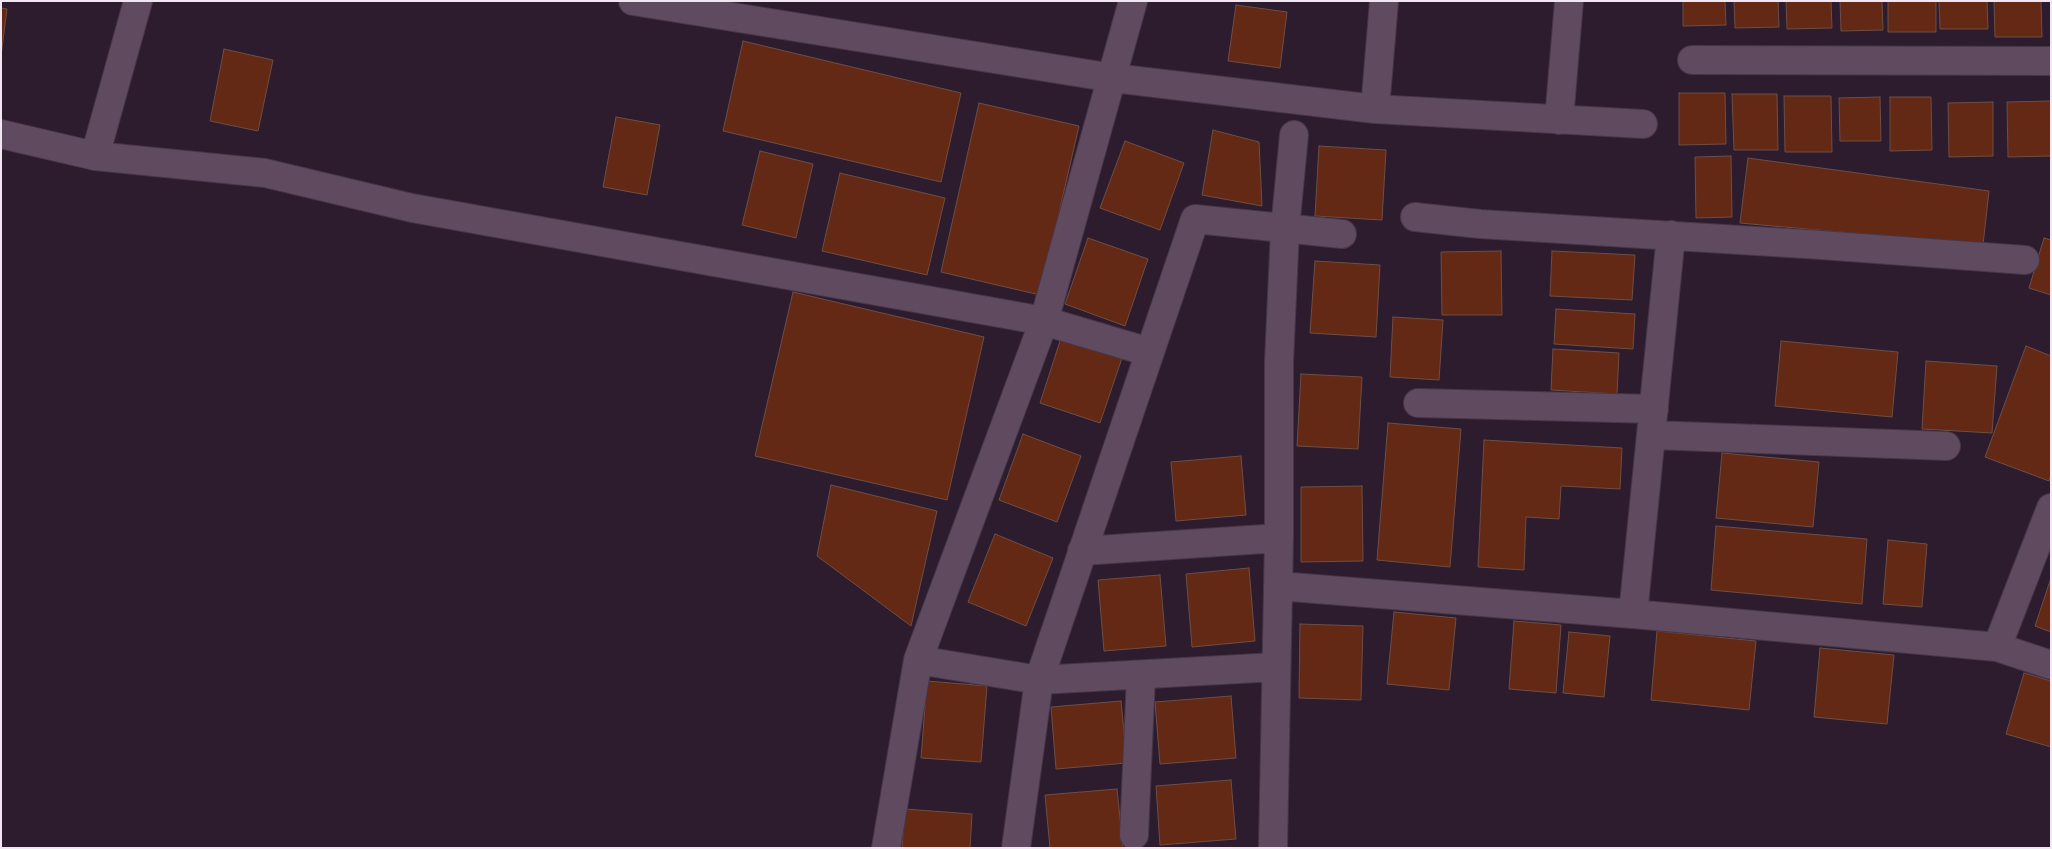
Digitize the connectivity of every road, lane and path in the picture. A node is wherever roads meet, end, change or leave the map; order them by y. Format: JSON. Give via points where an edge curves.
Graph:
{"nodes":[{"id":1,"x":138,"y":1,"type":"edge"},
{"id":2,"x":633,"y":1,"type":"edge"},
{"id":3,"x":1133,"y":1,"type":"edge"},
{"id":4,"x":1384,"y":1,"type":"edge"},
{"id":5,"x":1569,"y":1,"type":"edge"},
{"id":6,"x":710,"y":8,"type":"edge"},
{"id":7,"x":1692,"y":60,"type":"dead end"},
{"id":8,"x":2051,"y":61,"type":"edge"},
{"id":9,"x":1113,"y":78,"type":"junction"},
{"id":10,"x":1375,"y":109,"type":"junction"},
{"id":11,"x":1559,"y":120,"type":"junction"},
{"id":12,"x":1643,"y":124,"type":"dead end"},
{"id":13,"x":1,"y":134,"type":"edge"},
{"id":14,"x":1294,"y":135,"type":"dead end"},
{"id":15,"x":95,"y":156,"type":"junction"},
{"id":16,"x":1416,"y":217,"type":"dead end"},
{"id":17,"x":1285,"y":229,"type":"junction"},
{"id":18,"x":1342,"y":234,"type":"dead end"},
{"id":19,"x":1671,"y":235,"type":"junction"},
{"id":20,"x":2025,"y":260,"type":"dead end"},
{"id":21,"x":1044,"y":321,"type":"junction"},
{"id":22,"x":1149,"y":352,"type":"junction"},
{"id":23,"x":1418,"y":403,"type":"dead end"},
{"id":24,"x":1653,"y":422,"type":"junction"},
{"id":25,"x":1946,"y":446,"type":"dead end"},
{"id":26,"x":2051,"y":508,"type":"edge"},
{"id":27,"x":1279,"y":538,"type":"junction"},
{"id":28,"x":1082,"y":551,"type":"junction"},
{"id":29,"x":1278,"y":586,"type":"junction"},
{"id":30,"x":1633,"y":614,"type":"junction"},
{"id":31,"x":1997,"y":647,"type":"junction"},
{"id":32,"x":918,"y":660,"type":"junction"},
{"id":33,"x":2051,"y":665,"type":"edge"},
{"id":34,"x":1276,"y":667,"type":"junction"},
{"id":35,"x":1141,"y":676,"type":"junction"},
{"id":36,"x":1039,"y":680,"type":"junction"},
{"id":37,"x":1134,"y":835,"type":"dead end"},
{"id":38,"x":886,"y":848,"type":"edge"},
{"id":39,"x":1016,"y":848,"type":"edge"},
{"id":40,"x":1273,"y":848,"type":"edge"}],
"edges":[{"from":1,"to":15,"type":"street"},
{"from":2,"to":6,"type":"street"},
{"from":3,"to":9,"type":"street"},
{"from":4,"to":10,"type":"street"},
{"from":5,"to":11,"type":"street"},
{"from":6,"to":9,"type":"street"},
{"from":7,"to":8,"type":"street"},
{"from":9,"to":10,"type":"street"},
{"from":9,"to":21,"type":"street"},
{"from":10,"to":11,"type":"street"},
{"from":11,"to":12,"type":"street"},
{"from":13,"to":15,"type":"street"},
{"from":14,"to":17,"type":"street"},
{"from":15,"to":21,"type":"street","via":[[265,173],[412,208]]},
{"from":16,"to":19,"type":"street"},
{"from":17,"to":18,"type":"street"},
{"from":17,"to":22,"type":"street","via":[[1195,219]]},
{"from":17,"to":27,"type":"street"},
{"from":19,"to":20,"type":"street"},
{"from":19,"to":24,"type":"street"},
{"from":21,"to":22,"type":"street"},
{"from":21,"to":32,"type":"street"},
{"from":22,"to":28,"type":"street"},
{"from":23,"to":24,"type":"street"},
{"from":24,"to":25,"type":"street"},
{"from":24,"to":30,"type":"street"},
{"from":26,"to":31,"type":"street"},
{"from":27,"to":28,"type":"street"},
{"from":27,"to":29,"type":"street"},
{"from":28,"to":36,"type":"street"},
{"from":29,"to":30,"type":"street"},
{"from":29,"to":34,"type":"street"},
{"from":30,"to":31,"type":"street"},
{"from":31,"to":33,"type":"street"},
{"from":32,"to":36,"type":"street"},
{"from":32,"to":38,"type":"street"},
{"from":34,"to":35,"type":"street"},
{"from":34,"to":40,"type":"street"},
{"from":35,"to":36,"type":"street"},
{"from":35,"to":37,"type":"street"},
{"from":36,"to":39,"type":"street"}]}
